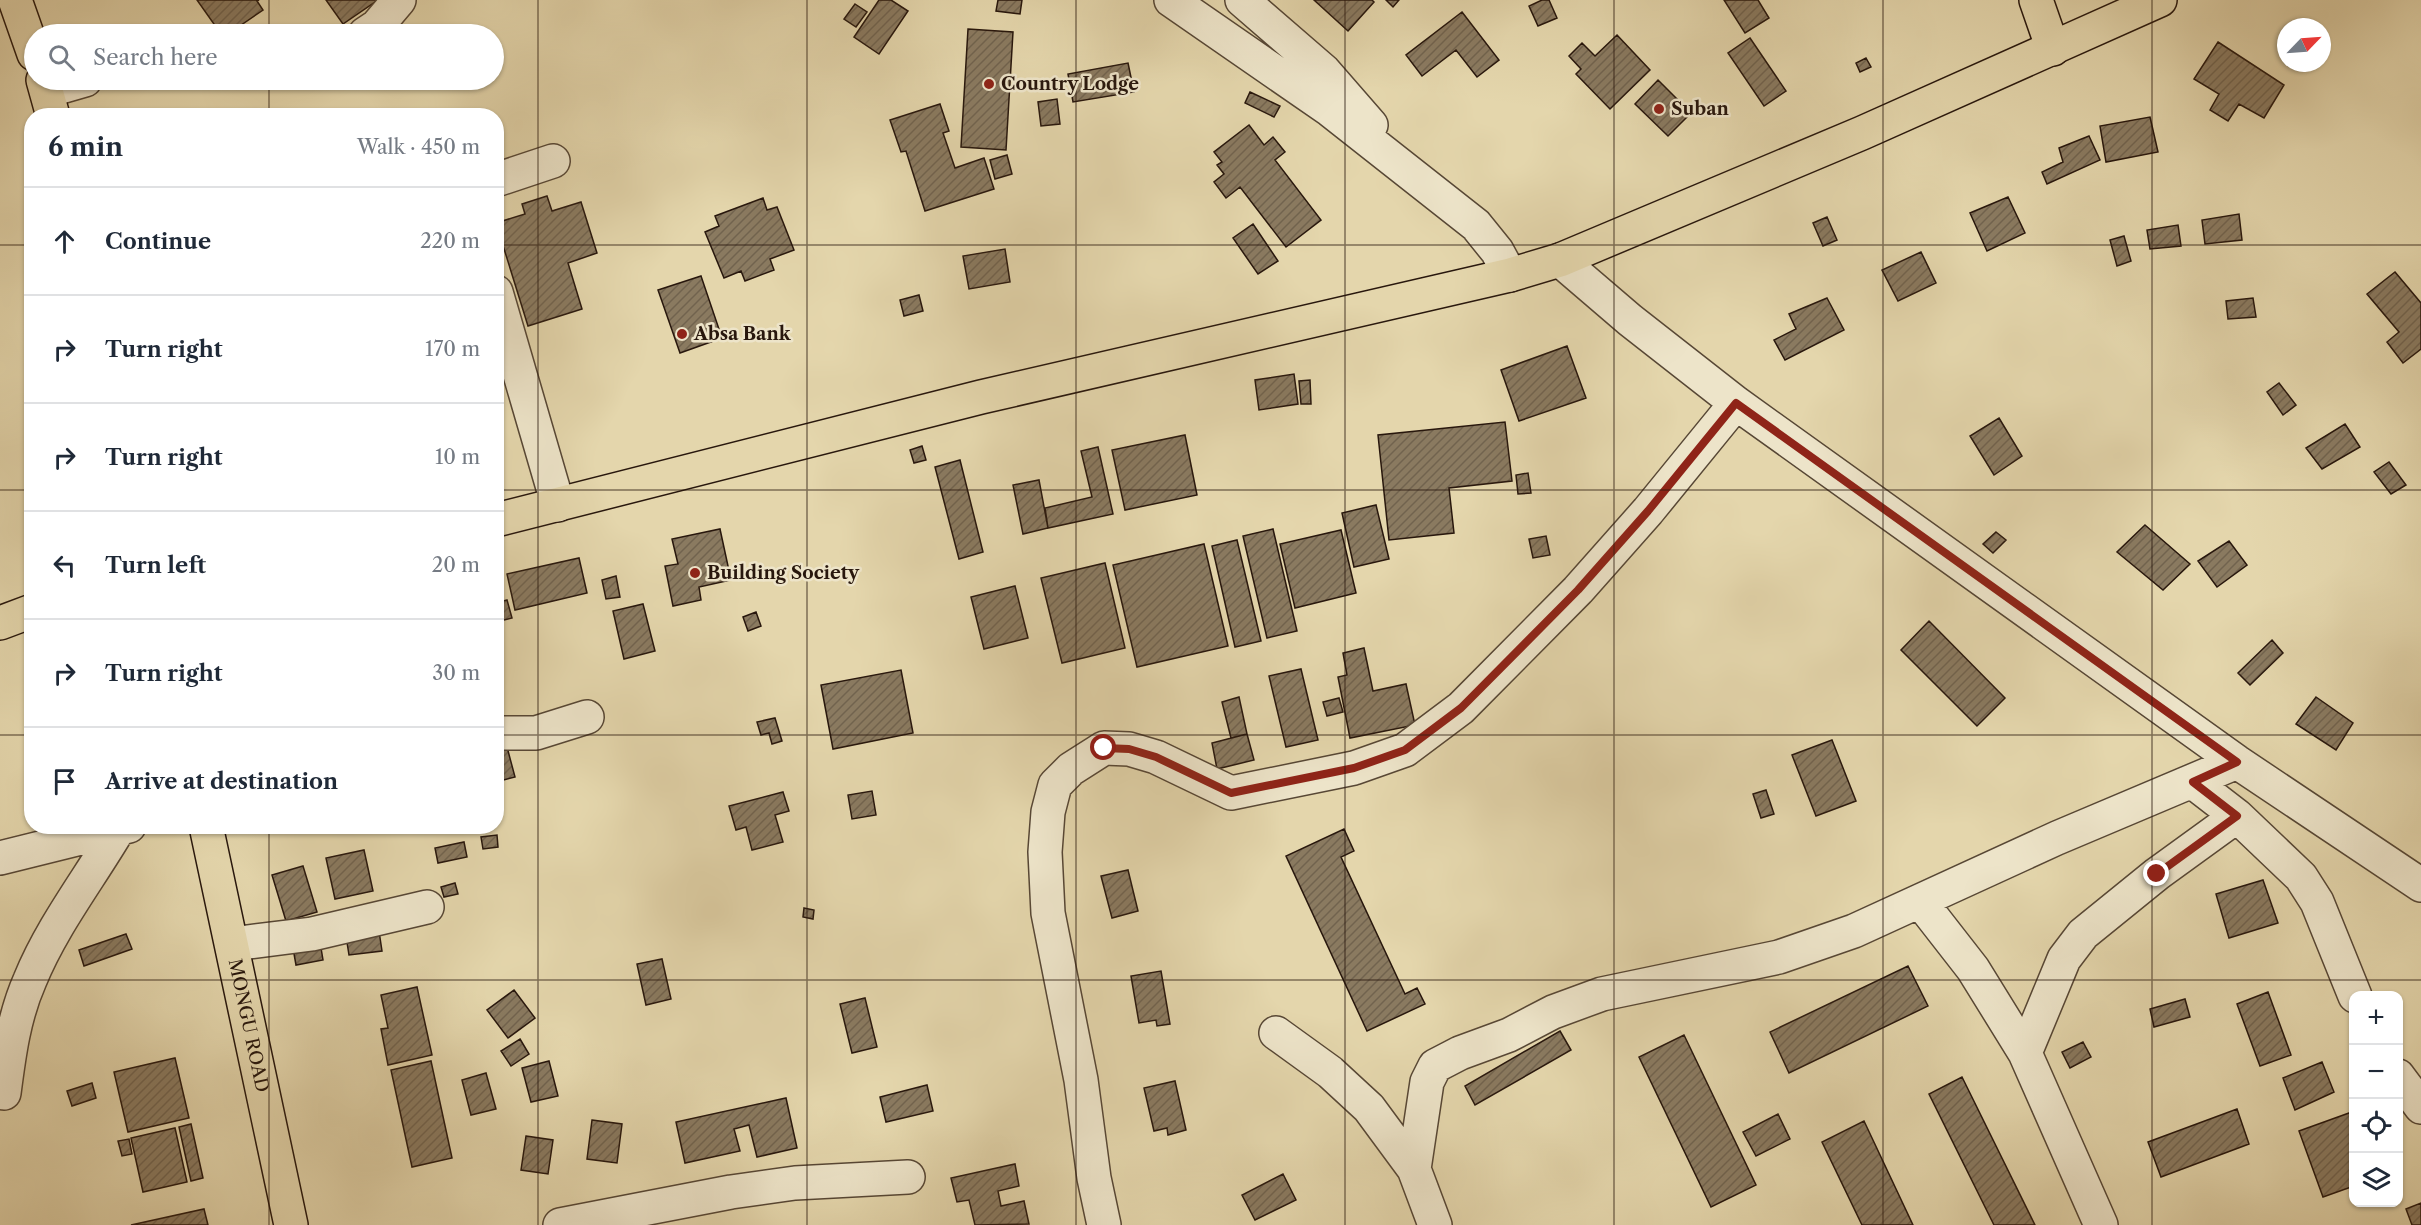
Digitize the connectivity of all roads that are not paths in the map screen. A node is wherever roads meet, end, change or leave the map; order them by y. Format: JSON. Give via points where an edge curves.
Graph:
{"nodes":[{"id":1,"x":15,"y":0,"type":"edge"},
{"id":2,"x":399,"y":0,"type":"edge"},
{"id":3,"x":1171,"y":0,"type":"edge"},
{"id":4,"x":1242,"y":0,"type":"edge"},
{"id":5,"x":2036,"y":0,"type":"edge"},
{"id":6,"x":2160,"y":0,"type":"edge"},
{"id":7,"x":379,"y":24,"type":"edge"},
{"id":8,"x":24,"y":26,"type":"edge"},
{"id":9,"x":2053,"y":49,"type":"junction"},
{"id":10,"x":1390,"y":157,"type":"junction"},
{"id":11,"x":553,"y":161,"type":"dead end"},
{"id":12,"x":504,"y":177,"type":"edge"},
{"id":13,"x":1560,"y":260,"type":"junction"},
{"id":14,"x":1510,"y":275,"type":"junction"},
{"id":15,"x":504,"y":319,"type":"edge"},
{"id":16,"x":1736,"y":403,"type":"junction"},
{"id":17,"x":558,"y":505,"type":"junction"},
{"id":18,"x":504,"y":518,"type":"edge"},
{"id":19,"x":587,"y":717,"type":"dead end"},
{"id":20,"x":504,"y":733,"type":"edge"},
{"id":21,"x":2237,"y":762,"type":"junction"},
{"id":22,"x":2193,"y":782,"type":"junction"},
{"id":23,"x":2237,"y":816,"type":"junction"},
{"id":24,"x":96,"y":834,"type":"edge"},
{"id":25,"x":119,"y":834,"type":"edge"},
{"id":26,"x":208,"y":834,"type":"edge"},
{"id":27,"x":0,"y":858,"type":"edge"},
{"id":28,"x":2421,"y":885,"type":"edge"},
{"id":29,"x":1920,"y":901,"type":"junction"},
{"id":30,"x":427,"y":907,"type":"dead end"},
{"id":31,"x":232,"y":944,"type":"junction"},
{"id":32,"x":2353,"y":991,"type":"edge"},
{"id":33,"x":1276,"y":1033,"type":"dead end"},
{"id":34,"x":2025,"y":1053,"type":"junction"},
{"id":35,"x":2403,"y":1083,"type":"edge"},
{"id":36,"x":4,"y":1093,"type":"dead end"},
{"id":37,"x":2421,"y":1107,"type":"edge"},
{"id":38,"x":1414,"y":1169,"type":"junction"},
{"id":39,"x":908,"y":1177,"type":"dead end"},
{"id":40,"x":291,"y":1225,"type":"edge"},
{"id":41,"x":560,"y":1225,"type":"edge"},
{"id":42,"x":1104,"y":1225,"type":"edge"},
{"id":43,"x":1435,"y":1225,"type":"edge"},
{"id":44,"x":2101,"y":1225,"type":"edge"}],
"edges":[{"from":1,"to":8,"type":"main road"},
{"from":2,"to":7,"type":"street"},
{"from":3,"to":10,"type":"street","via":[[1330,110]]},
{"from":4,"to":10,"type":"street","via":[[1324,71],[1375,129]]},
{"from":5,"to":9,"type":"main road"},
{"from":6,"to":9,"type":"main road"},
{"from":9,"to":13,"type":"main road"},
{"from":10,"to":14,"type":"street","via":[[1476,225]]},
{"from":11,"to":12,"type":"street"},
{"from":13,"to":14,"type":"main road"},
{"from":13,"to":16,"type":"street"},
{"from":14,"to":17,"type":"main road","via":[[981,397]]},
{"from":15,"to":17,"type":"street"},
{"from":16,"to":21,"type":"street"},
{"from":16,"to":42,"type":"street","via":[[1578,590],[1461,708],[1405,750],[1354,768],[1231,793],[1156,757],[1129,749],[1104,748],[1088,755],[1055,785],[1045,852],[1048,914],[1082,1080]]},
{"from":17,"to":18,"type":"main road"},
{"from":19,"to":20,"type":"street","via":[[536,733]]},
{"from":21,"to":22,"type":"street"},
{"from":21,"to":28,"type":"street"},
{"from":22,"to":23,"type":"street"},
{"from":22,"to":29,"type":"street","via":[[2056,838]]},
{"from":23,"to":32,"type":"street","via":[[2301,877],[2316,902]]},
{"from":23,"to":34,"type":"street","via":[[2083,934],[2064,959]]},
{"from":24,"to":27,"type":"street"},
{"from":25,"to":36,"type":"street","via":[[50,937],[29,981],[12,1036]]},
{"from":26,"to":31,"type":"main road","name":"MONGU ROAD"},
{"from":29,"to":34,"type":"street","via":[[1973,969]]},
{"from":29,"to":38,"type":"street","via":[[1854,931],[1779,957],[1602,994],[1435,1066],[1427,1082]]},
{"from":30,"to":31,"type":"street","via":[[312,934]]},
{"from":31,"to":40,"type":"main road","name":"MONGU ROAD"},
{"from":33,"to":38,"type":"street","via":[[1330,1071],[1369,1108]]},
{"from":34,"to":44,"type":"street"},
{"from":35,"to":37,"type":"street"},
{"from":38,"to":43,"type":"street"},
{"from":39,"to":41,"type":"street","via":[[795,1183]]}]}
